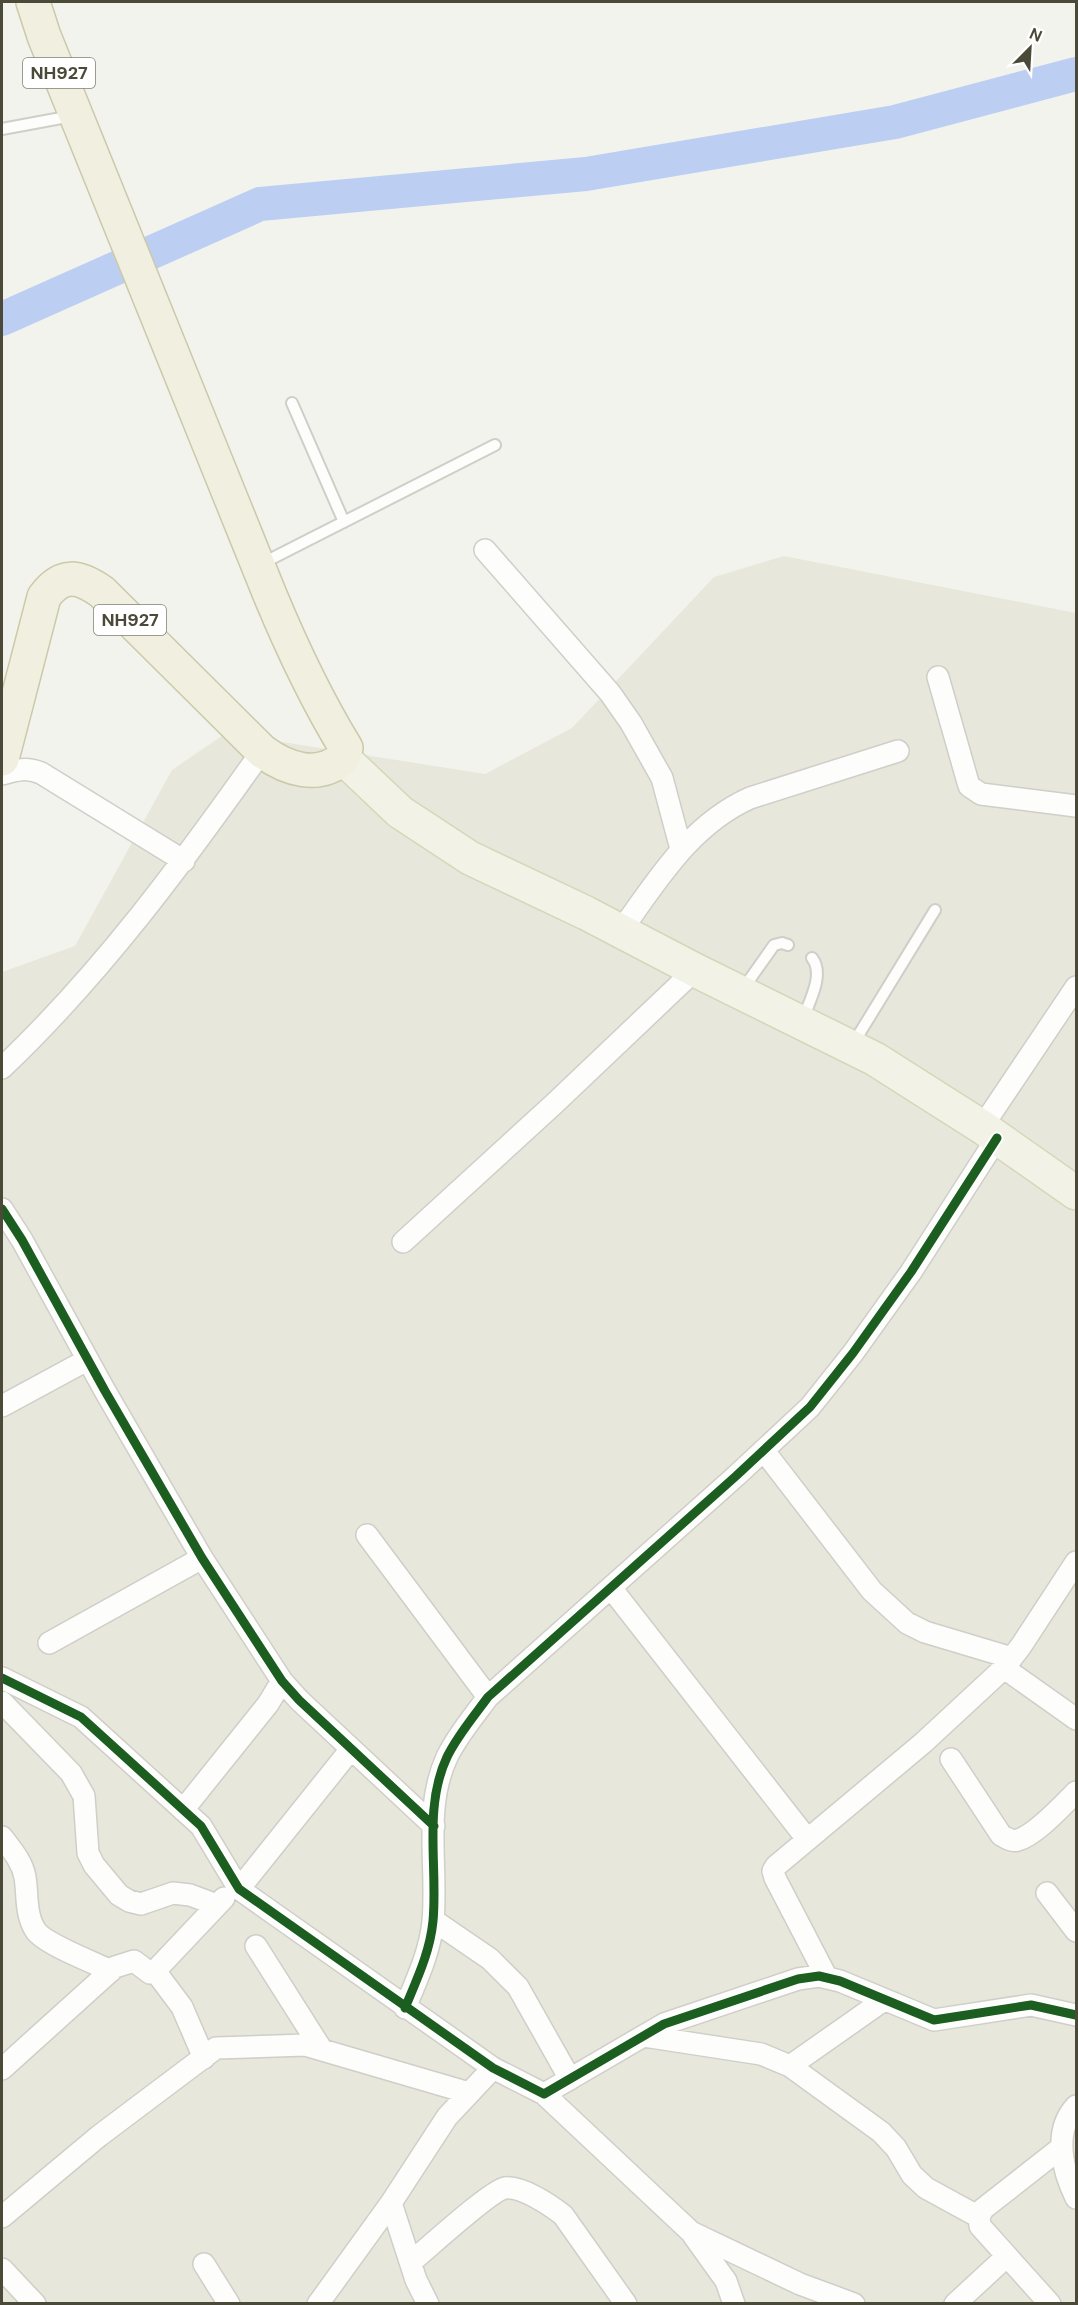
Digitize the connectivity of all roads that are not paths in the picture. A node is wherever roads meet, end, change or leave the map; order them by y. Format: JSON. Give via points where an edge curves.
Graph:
{"nodes":[{"id":1,"x":33,"y":2,"type":"edge"},
{"id":2,"x":2,"y":129,"type":"edge"},
{"id":3,"x":82,"y":129,"type":"junction"},
{"id":4,"x":292,"y":403,"type":"dead end"},
{"id":5,"x":495,"y":445,"type":"dead end"},
{"id":6,"x":344,"y":522,"type":"junction"},
{"id":7,"x":485,"y":550,"type":"dead end"},
{"id":8,"x":258,"y":565,"type":"junction"},
{"id":9,"x":938,"y":677,"type":"dead end"},
{"id":10,"x":262,"y":751,"type":"junction"},
{"id":11,"x":898,"y":751,"type":"dead end"},
{"id":12,"x":343,"y":758,"type":"junction"},
{"id":13,"x":2,"y":759,"type":"edge"},
{"id":14,"x":2,"y":774,"type":"edge"},
{"id":15,"x":1077,"y":806,"type":"edge"},
{"id":16,"x":681,"y":849,"type":"junction"},
{"id":17,"x":184,"y":861,"type":"junction"},
{"id":18,"x":935,"y":910,"type":"dead end"},
{"id":19,"x":620,"y":932,"type":"junction"},
{"id":20,"x":788,"y":945,"type":"dead end"},
{"id":21,"x":812,"y":958,"type":"dead end"},
{"id":22,"x":695,"y":970,"type":"junction"},
{"id":23,"x":1077,"y":987,"type":"edge"},
{"id":24,"x":741,"y":992,"type":"junction"},
{"id":25,"x":802,"y":1022,"type":"junction"},
{"id":26,"x":852,"y":1047,"type":"junction"},
{"id":27,"x":2,"y":1068,"type":"edge"},
{"id":28,"x":990,"y":1133,"type":"junction"},
{"id":29,"x":1077,"y":1192,"type":"edge"},
{"id":30,"x":2,"y":1209,"type":"edge"},
{"id":31,"x":403,"y":1242,"type":"dead end"},
{"id":32,"x":87,"y":1360,"type":"junction"},
{"id":33,"x":2,"y":1406,"type":"edge"},
{"id":34,"x":764,"y":1451,"type":"junction"},
{"id":35,"x":367,"y":1534,"type":"dead end"},
{"id":36,"x":202,"y":1558,"type":"junction"},
{"id":37,"x":1077,"y":1562,"type":"edge"},
{"id":38,"x":610,"y":1588,"type":"junction"},
{"id":39,"x":49,"y":1643,"type":"dead end"},
{"id":40,"x":1008,"y":1663,"type":"junction"},
{"id":41,"x":2,"y":1678,"type":"edge"},
{"id":42,"x":282,"y":1681,"type":"junction"},
{"id":43,"x":488,"y":1697,"type":"junction"},
{"id":44,"x":2,"y":1702,"type":"edge"},
{"id":45,"x":1077,"y":1719,"type":"edge"},
{"id":46,"x":351,"y":1749,"type":"junction"},
{"id":47,"x":951,"y":1758,"type":"dead end"},
{"id":48,"x":1077,"y":1792,"type":"edge"},
{"id":49,"x":183,"y":1810,"type":"junction"},
{"id":50,"x":434,"y":1826,"type":"junction"},
{"id":51,"x":2,"y":1836,"type":"edge"},
{"id":52,"x":807,"y":1839,"type":"junction"},
{"id":53,"x":238,"y":1887,"type":"junction"},
{"id":54,"x":1047,"y":1893,"type":"dead end"},
{"id":55,"x":217,"y":1905,"type":"junction"},
{"id":56,"x":433,"y":1920,"type":"junction"},
{"id":57,"x":1077,"y":1931,"type":"edge"},
{"id":58,"x":256,"y":1946,"type":"dead end"},
{"id":59,"x":111,"y":1971,"type":"junction"},
{"id":60,"x":155,"y":1971,"type":"junction"},
{"id":61,"x":827,"y":1978,"type":"junction"},
{"id":62,"x":884,"y":2000,"type":"junction"},
{"id":63,"x":405,"y":2008,"type":"junction"},
{"id":64,"x":1077,"y":2015,"type":"edge"},
{"id":65,"x":644,"y":2036,"type":"junction"},
{"id":66,"x":322,"y":2050,"type":"junction"},
{"id":67,"x":204,"y":2058,"type":"junction"},
{"id":68,"x":790,"y":2066,"type":"junction"},
{"id":69,"x":493,"y":2068,"type":"junction"},
{"id":70,"x":2,"y":2069,"type":"edge"},
{"id":71,"x":570,"y":2079,"type":"junction"},
{"id":72,"x":469,"y":2093,"type":"junction"},
{"id":73,"x":544,"y":2094,"type":"junction"},
{"id":74,"x":1077,"y":2106,"type":"edge"},
{"id":75,"x":1062,"y":2147,"type":"junction"},
{"id":76,"x":1077,"y":2198,"type":"edge"},
{"id":77,"x":391,"y":2203,"type":"junction"},
{"id":78,"x":2,"y":2217,"type":"edge"},
{"id":79,"x":979,"y":2217,"type":"junction"},
{"id":80,"x":691,"y":2232,"type":"junction"},
{"id":81,"x":1007,"y":2256,"type":"junction"},
{"id":82,"x":411,"y":2262,"type":"junction"},
{"id":83,"x":204,"y":2264,"type":"dead end"},
{"id":84,"x":2,"y":2269,"type":"edge"},
{"id":85,"x":35,"y":2304,"type":"edge"},
{"id":86,"x":229,"y":2304,"type":"edge"},
{"id":87,"x":318,"y":2304,"type":"edge"},
{"id":88,"x":428,"y":2304,"type":"edge"},
{"id":89,"x":626,"y":2304,"type":"edge"},
{"id":90,"x":734,"y":2304,"type":"edge"},
{"id":91,"x":854,"y":2304,"type":"edge"},
{"id":92,"x":955,"y":2304,"type":"edge"},
{"id":93,"x":1050,"y":2304,"type":"edge"}],
"edges":[{"from":1,"to":3,"type":"highway","number":"NH927"},
{"from":2,"to":3,"type":"lane"},
{"from":3,"to":8,"type":"highway","number":"NH927"},
{"from":4,"to":6,"type":"lane"},
{"from":5,"to":6,"type":"lane"},
{"from":6,"to":8,"type":"lane"},
{"from":7,"to":16,"type":"street","via":[[610,693],[631,723],[662,778]]},
{"from":8,"to":12,"type":"highway","number":"NH927","via":[[319,704],[346,748]]},
{"from":9,"to":15,"type":"street","via":[[969,786],[981,794]]},
{"from":10,"to":12,"type":"highway","number":"NH927","via":[[275,761],[303,770],[328,768]]},
{"from":10,"to":13,"type":"highway","number":"NH927","via":[[102,592],[75,578],[62,580],[44,597]]},
{"from":10,"to":17,"type":"street"},
{"from":11,"to":16,"type":"street","via":[[750,798],[701,829]]},
{"from":12,"to":19,"type":"main road","via":[[400,812],[470,858]]},
{"from":14,"to":17,"type":"street","via":[[19,769],[41,772]]},
{"from":16,"to":19,"type":"street"},
{"from":17,"to":27,"type":"street","via":[[101,963]]},
{"from":18,"to":26,"type":"lane"},
{"from":19,"to":22,"type":"main road"},
{"from":20,"to":24,"type":"lane","via":[[774,945]]},
{"from":21,"to":25,"type":"lane","via":[[818,973]]},
{"from":22,"to":24,"type":"main road"},
{"from":22,"to":31,"type":"street"},
{"from":23,"to":28,"type":"street"},
{"from":24,"to":25,"type":"main road"},
{"from":25,"to":26,"type":"main road"},
{"from":26,"to":28,"type":"main road"},
{"from":28,"to":29,"type":"main road"},
{"from":28,"to":34,"type":"street","via":[[911,1272],[810,1407]]},
{"from":30,"to":32,"type":"street"},
{"from":32,"to":33,"type":"street"},
{"from":32,"to":36,"type":"street"},
{"from":34,"to":38,"type":"street"},
{"from":34,"to":40,"type":"street","via":[[872,1590],[907,1623]]},
{"from":35,"to":43,"type":"street"},
{"from":36,"to":39,"type":"street"},
{"from":36,"to":42,"type":"street"},
{"from":37,"to":40,"type":"street"},
{"from":38,"to":43,"type":"street"},
{"from":38,"to":52,"type":"street"},
{"from":40,"to":45,"type":"street"},
{"from":40,"to":52,"type":"street","via":[[923,1743]]},
{"from":41,"to":49,"type":"street","via":[[81,1717]]},
{"from":42,"to":46,"type":"street"},
{"from":42,"to":49,"type":"street"},
{"from":43,"to":50,"type":"street","via":[[447,1758],[439,1780]]},
{"from":44,"to":55,"type":"street","via":[[71,1773],[84,1796],[88,1853],[119,1895],[141,1904],[173,1893]]},
{"from":46,"to":50,"type":"street"},
{"from":46,"to":53,"type":"street"},
{"from":47,"to":48,"type":"street","via":[[1001,1835],[1009,1839],[1017,1841],[1031,1834]]},
{"from":49,"to":53,"type":"street","via":[[201,1826]]},
{"from":50,"to":56,"type":"street"},
{"from":51,"to":59,"type":"street","via":[[20,1863],[28,1911],[37,1932]]},
{"from":52,"to":61,"type":"street","via":[[773,1871]]},
{"from":53,"to":55,"type":"street"},
{"from":53,"to":63,"type":"street"},
{"from":54,"to":57,"type":"street"},
{"from":55,"to":60,"type":"street"},
{"from":56,"to":63,"type":"street","via":[[425,1958]]},
{"from":56,"to":71,"type":"street","via":[[507,1974]]},
{"from":58,"to":66,"type":"street"},
{"from":59,"to":60,"type":"street","via":[[124,1962],[134,1961],[150,1973]]},
{"from":59,"to":70,"type":"street"},
{"from":60,"to":67,"type":"street","via":[[182,2007]]},
{"from":61,"to":62,"type":"street"},
{"from":61,"to":65,"type":"street","via":[[798,1979],[664,2024]]},
{"from":62,"to":64,"type":"street","via":[[934,2020],[1031,2005]]},
{"from":62,"to":68,"type":"street"},
{"from":63,"to":69,"type":"street"},
{"from":65,"to":68,"type":"street","via":[[761,2054]]},
{"from":65,"to":71,"type":"street"},
{"from":66,"to":67,"type":"street","via":[[305,2045],[216,2048]]},
{"from":66,"to":72,"type":"street"},
{"from":67,"to":78,"type":"street","via":[[99,2136]]},
{"from":68,"to":79,"type":"street","via":[[881,2132],[926,2188]]},
{"from":69,"to":72,"type":"street"},
{"from":69,"to":73,"type":"street"},
{"from":71,"to":73,"type":"street"},
{"from":72,"to":77,"type":"street","via":[[447,2117]]},
{"from":73,"to":80,"type":"street"},
{"from":74,"to":75,"type":"street","via":[[1066,2125]]},
{"from":75,"to":76,"type":"street","via":[[1068,2182]]},
{"from":75,"to":79,"type":"street","via":[[983,2209]]},
{"from":77,"to":82,"type":"street"},
{"from":77,"to":87,"type":"street"},
{"from":79,"to":81,"type":"street","via":[[980,2226]]},
{"from":80,"to":90,"type":"street","via":[[726,2281]]},
{"from":80,"to":91,"type":"street","via":[[800,2284]]},
{"from":81,"to":92,"type":"street"},
{"from":81,"to":93,"type":"street"},
{"from":82,"to":88,"type":"street"},
{"from":82,"to":89,"type":"street","via":[[496,2191],[514,2189],[563,2215]]},
{"from":83,"to":86,"type":"street"},
{"from":84,"to":85,"type":"street"}]}
